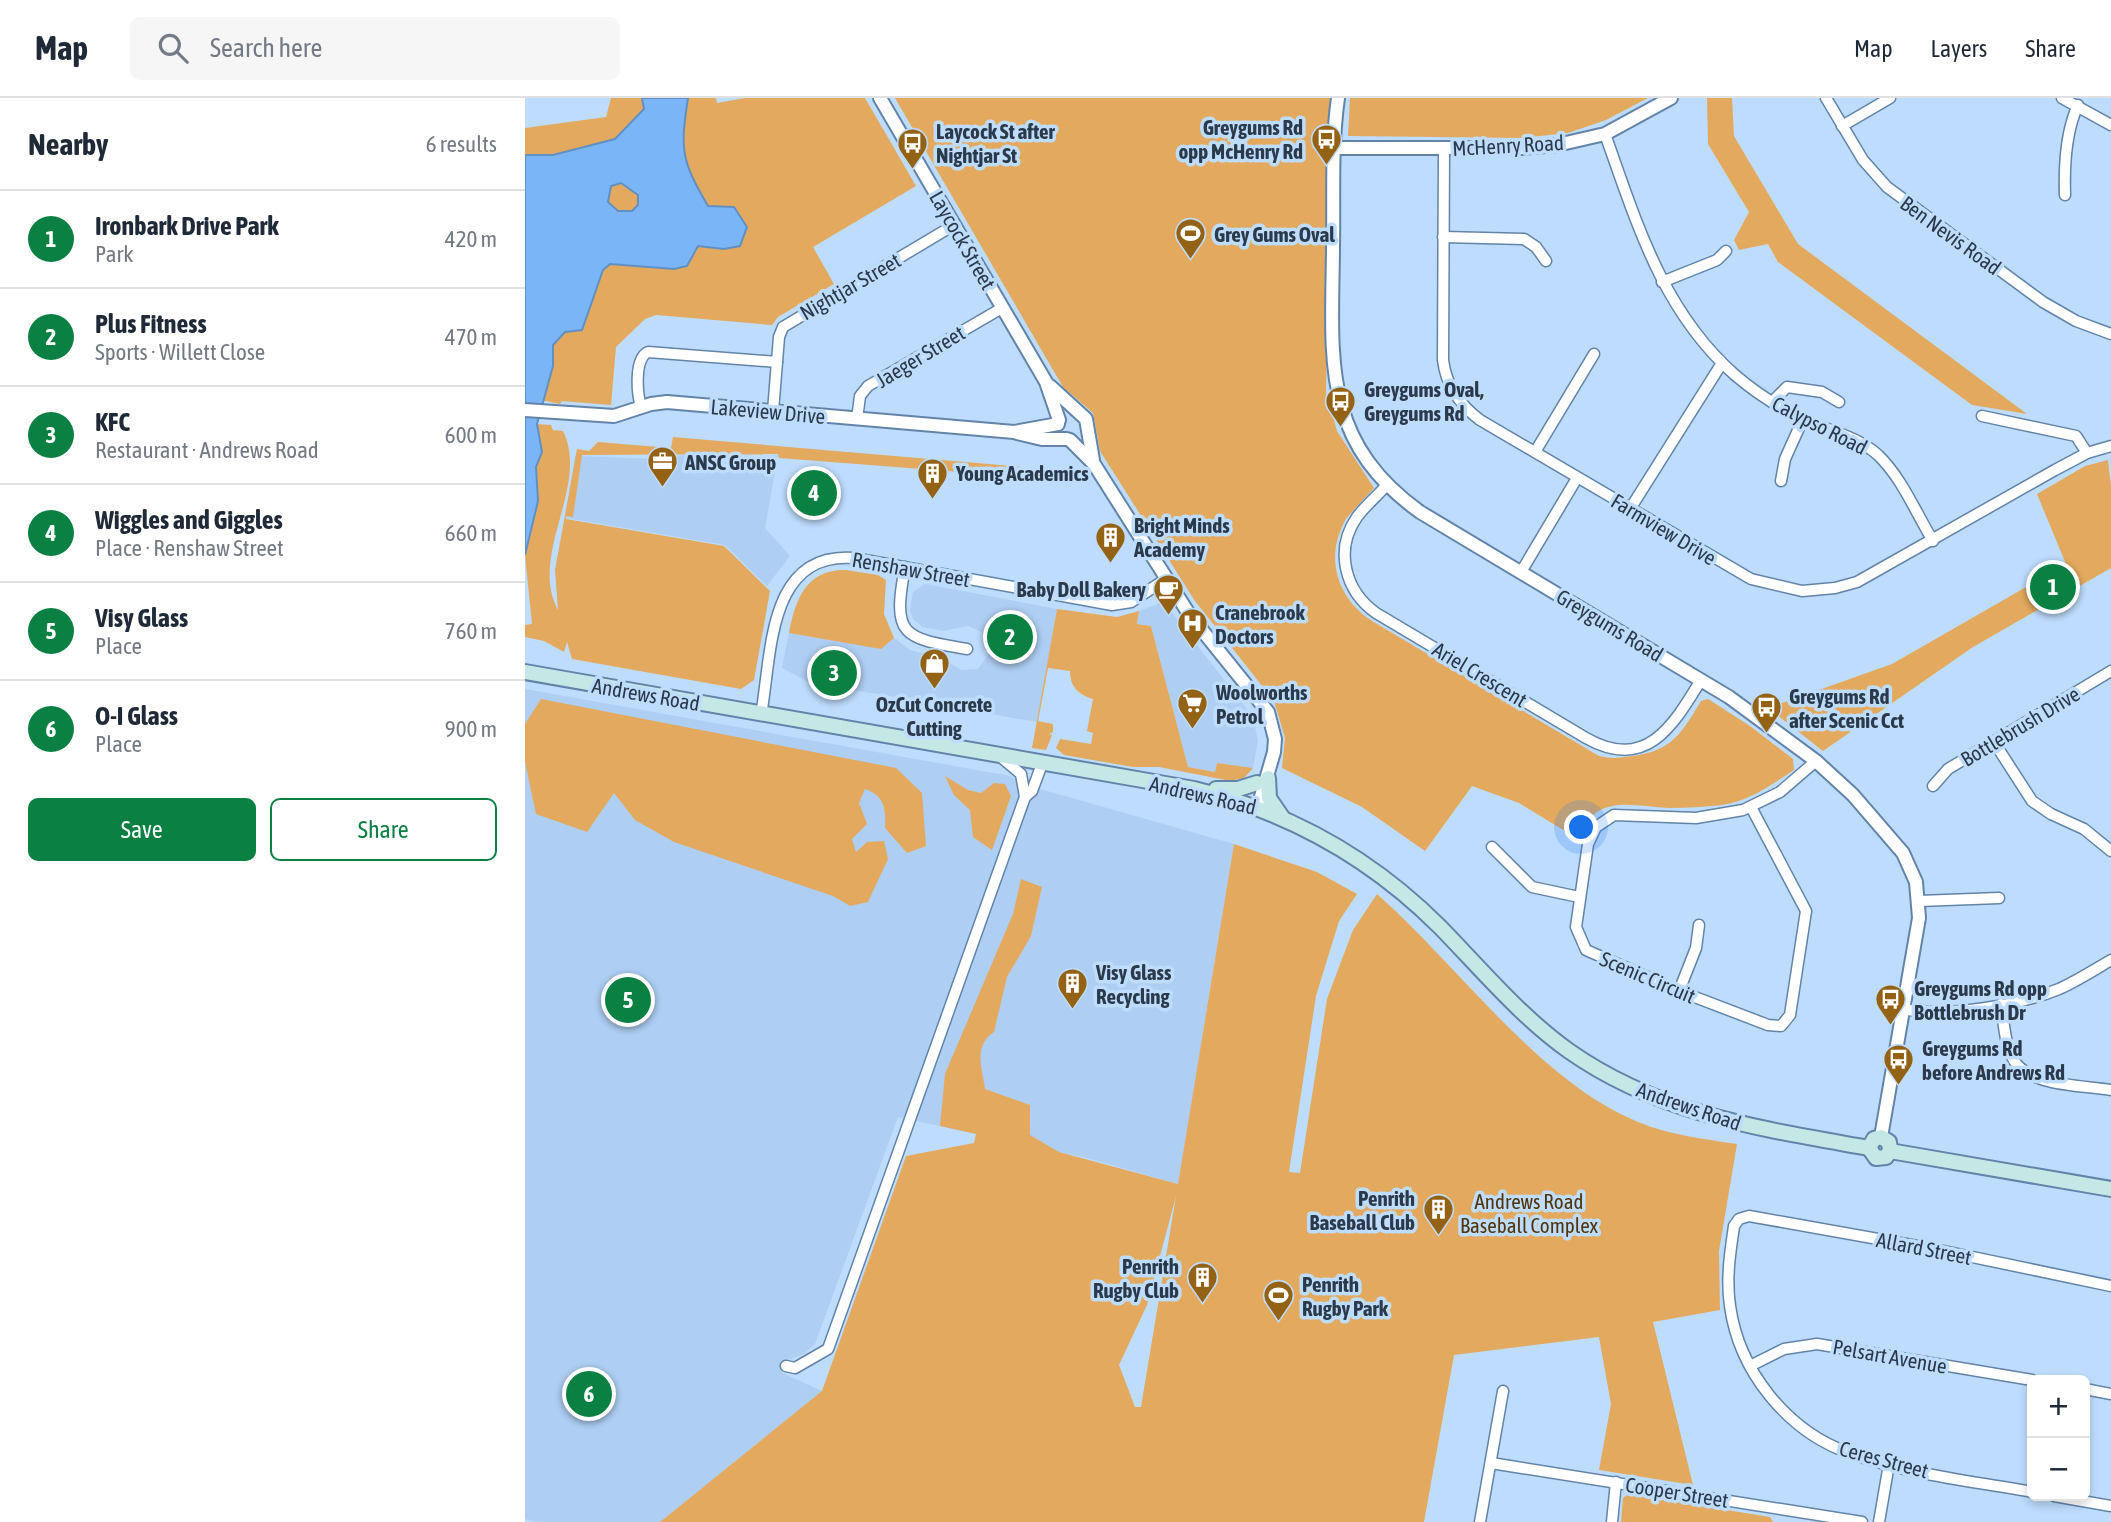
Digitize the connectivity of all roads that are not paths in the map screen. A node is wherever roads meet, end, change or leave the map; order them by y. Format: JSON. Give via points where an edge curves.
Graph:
{"nodes":[{"id":1,"x":880,"y":98,"type":"edge"},
{"id":2,"x":1338,"y":98,"type":"edge"},
{"id":3,"x":1671,"y":98,"type":"edge"},
{"id":4,"x":1826,"y":98,"type":"edge"},
{"id":5,"x":1890,"y":98,"type":"edge"},
{"id":6,"x":2062,"y":98,"type":"edge"},
{"id":7,"x":2078,"y":105,"type":"junction"},
{"id":8,"x":2111,"y":125,"type":"edge"},
{"id":9,"x":1842,"y":126,"type":"junction"},
{"id":10,"x":1605,"y":134,"type":"junction"},
{"id":11,"x":1334,"y":148,"type":"junction"},
{"id":12,"x":1444,"y":148,"type":"junction"},
{"id":13,"x":2065,"y":195,"type":"dead end"},
{"id":14,"x":954,"y":225,"type":"junction"},
{"id":15,"x":1443,"y":237,"type":"junction"},
{"id":16,"x":1726,"y":251,"type":"dead end"},
{"id":17,"x":1546,"y":261,"type":"dead end"},
{"id":18,"x":1662,"y":282,"type":"junction"},
{"id":19,"x":1002,"y":307,"type":"junction"},
{"id":20,"x":2111,"y":334,"type":"edge"},
{"id":21,"x":1594,"y":354,"type":"dead end"},
{"id":22,"x":777,"y":362,"type":"junction"},
{"id":23,"x":1722,"y":363,"type":"junction"},
{"id":24,"x":1046,"y":382,"type":"junction"},
{"id":25,"x":1772,"y":402,"type":"junction"},
{"id":26,"x":1839,"y":402,"type":"dead end"},
{"id":27,"x":642,"y":407,"type":"junction"},
{"id":28,"x":525,"y":410,"type":"edge"},
{"id":29,"x":773,"y":411,"type":"junction"},
{"id":30,"x":1080,"y":413,"type":"junction"},
{"id":31,"x":1982,"y":416,"type":"dead end"},
{"id":32,"x":857,"y":419,"type":"junction"},
{"id":33,"x":1803,"y":419,"type":"junction"},
{"id":34,"x":1059,"y":422,"type":"junction"},
{"id":35,"x":1087,"y":426,"type":"junction"},
{"id":36,"x":1014,"y":432,"type":"junction"},
{"id":37,"x":1069,"y":440,"type":"junction"},
{"id":38,"x":2111,"y":446,"type":"edge"},
{"id":39,"x":1535,"y":452,"type":"junction"},
{"id":40,"x":2087,"y":453,"type":"junction"},
{"id":41,"x":1094,"y":464,"type":"junction"},
{"id":42,"x":1577,"y":478,"type":"junction"},
{"id":43,"x":1781,"y":481,"type":"dead end"},
{"id":44,"x":1387,"y":486,"type":"junction"},
{"id":45,"x":1630,"y":509,"type":"junction"},
{"id":46,"x":1933,"y":541,"type":"junction"},
{"id":47,"x":905,"y":567,"type":"junction"},
{"id":48,"x":1521,"y":572,"type":"junction"},
{"id":49,"x":1166,"y":579,"type":"junction"},
{"id":50,"x":967,"y":649,"type":"dead end"},
{"id":51,"x":2111,"y":671,"type":"edge"},
{"id":52,"x":525,"y":672,"type":"edge"},
{"id":53,"x":1701,"y":680,"type":"junction"},
{"id":54,"x":761,"y":715,"type":"junction"},
{"id":55,"x":1994,"y":742,"type":"junction"},
{"id":56,"x":1002,"y":757,"type":"junction"},
{"id":57,"x":1816,"y":761,"type":"junction"},
{"id":58,"x":1042,"y":764,"type":"junction"},
{"id":59,"x":1263,"y":780,"type":"junction"},
{"id":60,"x":1933,"y":786,"type":"dead end"},
{"id":61,"x":1194,"y":789,"type":"junction"},
{"id":62,"x":1025,"y":797,"type":"junction"},
{"id":63,"x":1254,"y":805,"type":"junction"},
{"id":64,"x":1751,"y":807,"type":"junction"},
{"id":65,"x":1282,"y":817,"type":"junction"},
{"id":66,"x":1492,"y":847,"type":"dead end"},
{"id":67,"x":2111,"y":851,"type":"edge"},
{"id":68,"x":1580,"y":897,"type":"junction"},
{"id":69,"x":1999,"y":898,"type":"dead end"},
{"id":70,"x":1919,"y":901,"type":"junction"},
{"id":71,"x":1699,"y":925,"type":"dead end"},
{"id":72,"x":2111,"y":960,"type":"edge"},
{"id":73,"x":1679,"y":991,"type":"junction"},
{"id":74,"x":2001,"y":1004,"type":"junction"},
{"id":75,"x":1904,"y":1009,"type":"junction"},
{"id":76,"x":2111,"y":1090,"type":"edge"},
{"id":77,"x":1881,"y":1137,"type":"junction"},
{"id":78,"x":1869,"y":1148,"type":"junction"},
{"id":79,"x":1890,"y":1151,"type":"junction"},
{"id":80,"x":2111,"y":1189,"type":"edge"},
{"id":81,"x":1737,"y":1221,"type":"joint"},
{"id":82,"x":2111,"y":1286,"type":"edge"},
{"id":83,"x":786,"y":1366,"type":"dead end"},
{"id":84,"x":1750,"y":1366,"type":"junction"},
{"id":85,"x":2027,"y":1379,"type":"edge"},
{"id":86,"x":1503,"y":1391,"type":"dead end"},
{"id":87,"x":2090,"y":1391,"type":"edge"},
{"id":88,"x":2111,"y":1394,"type":"edge"},
{"id":89,"x":1491,"y":1463,"type":"junction"},
{"id":90,"x":1889,"y":1464,"type":"junction"},
{"id":91,"x":1616,"y":1482,"type":"junction"},
{"id":92,"x":2027,"y":1491,"type":"edge"},
{"id":93,"x":2082,"y":1501,"type":"edge"},
{"id":94,"x":2111,"y":1506,"type":"edge"},
{"id":95,"x":1784,"y":1510,"type":"junction"},
{"id":96,"x":1480,"y":1522,"type":"edge"},
{"id":97,"x":1612,"y":1522,"type":"edge"},
{"id":98,"x":1783,"y":1522,"type":"edge"},
{"id":99,"x":1862,"y":1522,"type":"edge"},
{"id":100,"x":1879,"y":1522,"type":"edge"}],
"edges":[{"from":1,"to":14,"type":"street","name":"Laycock Street"},
{"from":2,"to":11,"type":"street","name":"Greygums Road"},
{"from":3,"to":10,"type":"street","name":"McHenry Road"},
{"from":4,"to":9,"type":"street","name":"Ben Nevis Road"},
{"from":5,"to":9,"type":"street"},
{"from":6,"to":7,"type":"street"},
{"from":7,"to":8,"type":"street"},
{"from":7,"to":13,"type":"street","via":[[2065,168]]},
{"from":9,"to":20,"type":"street","name":"Ben Nevis Road","via":[[1868,167],[1893,192],[2043,302]]},
{"from":10,"to":12,"type":"street","name":"McHenry Road","via":[[1539,147]]},
{"from":10,"to":18,"type":"street","name":"Calypso Road"},
{"from":11,"to":12,"type":"street","name":"McHenry Road"},
{"from":11,"to":44,"type":"street","name":"Greygums Road","via":[[1335,380],[1353,436]]},
{"from":12,"to":15,"type":"street","name":"Farmview Drive"},
{"from":14,"to":19,"type":"street","name":"Laycock Street"},
{"from":14,"to":22,"type":"street","name":"Nightjar Street","via":[[787,323],[779,337]]},
{"from":15,"to":17,"type":"street","via":[[1524,239]]},
{"from":15,"to":39,"type":"street","name":"Farmview Drive","via":[[1443,360],[1449,383],[1475,416]]},
{"from":16,"to":18,"type":"street","via":[[1717,260]]},
{"from":18,"to":23,"type":"street","name":"Calypso Road","via":[[1696,335]]},
{"from":19,"to":24,"type":"street","name":"Laycock Street"},
{"from":19,"to":32,"type":"street","name":"Jaeger Street","via":[[868,386],[860,396]]},
{"from":21,"to":39,"type":"street"},
{"from":22,"to":27,"type":"street","via":[[648,352],[641,361],[638,393]]},
{"from":22,"to":29,"type":"street","name":"Nightjar Street"},
{"from":23,"to":25,"type":"street","name":"Calypso Road"},
{"from":23,"to":45,"type":"street"},
{"from":24,"to":30,"type":"street","name":"Laycock Street"},
{"from":24,"to":34,"type":"street","name":"Laycock Street"},
{"from":25,"to":26,"type":"street","via":[[1787,387],[1822,392]]},
{"from":25,"to":33,"type":"street","name":"Calypso Road"},
{"from":27,"to":28,"type":"street","name":"Lakeview Drive","via":[[606,417]]},
{"from":27,"to":29,"type":"street","name":"Lakeview Drive","via":[[667,402]]},
{"from":29,"to":32,"type":"street","name":"Lakeview Drive"},
{"from":30,"to":34,"type":"street","via":[[1068,412]]},
{"from":30,"to":35,"type":"street"},
{"from":31,"to":40,"type":"street","via":[[2076,436]]},
{"from":32,"to":36,"type":"street","name":"Lakeview Drive"},
{"from":33,"to":43,"type":"street","via":[[1785,458]]},
{"from":33,"to":46,"type":"street","name":"Calypso Road","via":[[1877,454]]},
{"from":34,"to":36,"type":"street","name":"Lakeview Drive"},
{"from":34,"to":37,"type":"street","via":[[1059,432]]},
{"from":35,"to":37,"type":"street","via":[[1081,438]]},
{"from":35,"to":41,"type":"street"},
{"from":36,"to":37,"type":"street","name":"Lakeview Drive","via":[[1029,438]]},
{"from":37,"to":41,"type":"street"},
{"from":38,"to":40,"type":"street","name":"Farmview Drive"},
{"from":39,"to":42,"type":"street","name":"Farmview Drive"},
{"from":40,"to":46,"type":"street","name":"Farmview Drive"},
{"from":41,"to":49,"type":"street"},
{"from":42,"to":45,"type":"street","name":"Farmview Drive"},
{"from":42,"to":48,"type":"street"},
{"from":44,"to":48,"type":"street","name":"Greygums Road","via":[[1420,512]]},
{"from":44,"to":53,"type":"street","name":"Ariel Crescent","via":[[1357,517],[1345,549],[1350,582],[1376,613],[1610,748],[1640,747],[1664,735]]},
{"from":45,"to":46,"type":"street","name":"Farmview Drive","via":[[1740,573],[1792,590],[1823,590],[1857,582]]},
{"from":47,"to":49,"type":"street","name":"Renshaw Street","via":[[1112,606],[1131,602]]},
{"from":47,"to":50,"type":"street","via":[[898,607],[904,628],[919,639]]},
{"from":47,"to":54,"type":"street","name":"Renshaw Street","via":[[833,557],[796,576],[779,610]]},
{"from":48,"to":53,"type":"street","name":"Greygums Road"},
{"from":49,"to":59,"type":"street","via":[[1200,630],[1250,690],[1263,715],[1267,732]]},
{"from":51,"to":55,"type":"street","name":"Bottlebrush Drive"},
{"from":52,"to":54,"type":"main road","name":"Andrews Road"},
{"from":53,"to":57,"type":"street","name":"Greygums Road"},
{"from":54,"to":56,"type":"main road","name":"Andrews Road"},
{"from":55,"to":60,"type":"street","name":"Bottlebrush Drive","via":[[1944,772]]},
{"from":55,"to":67,"type":"street","via":[[2032,801]]},
{"from":56,"to":58,"type":"main road","name":"Andrews Road"},
{"from":56,"to":62,"type":"street","via":[[1021,774]]},
{"from":57,"to":64,"type":"street","name":"Scenic Circuit","via":[[1787,788]]},
{"from":57,"to":70,"type":"street","name":"Greygums Road","via":[[1853,795],[1903,853],[1915,877]]},
{"from":58,"to":61,"type":"main road","name":"Andrews Road"},
{"from":58,"to":62,"type":"street"},
{"from":59,"to":61,"type":"main road","via":[[1238,789]]},
{"from":59,"to":63,"type":"street"},
{"from":59,"to":65,"type":"main road"},
{"from":61,"to":63,"type":"main road","name":"Andrews Road"},
{"from":62,"to":83,"type":"street","via":[[828,1349],[796,1367]]},
{"from":63,"to":65,"type":"main road","name":"Andrews Road"},
{"from":64,"to":68,"type":"street","name":"Scenic Circuit","via":[[1696,818],[1608,817],[1591,835]]},
{"from":64,"to":73,"type":"street","name":"Scenic Circuit","via":[[1806,911],[1786,1028]]},
{"from":65,"to":78,"type":"main road","name":"Andrews Road","via":[[1330,840],[1378,873],[1422,910],[1532,1022],[1601,1071],[1704,1116]]},
{"from":66,"to":68,"type":"street","via":[[1532,887]]},
{"from":68,"to":73,"type":"street","name":"Scenic Circuit","via":[[1576,930],[1586,950]]},
{"from":69,"to":70,"type":"street"},
{"from":70,"to":75,"type":"street","name":"Greygums Road"},
{"from":71,"to":73,"type":"street","via":[[1697,945]]},
{"from":72,"to":74,"type":"street","via":[[2060,988]]},
{"from":74,"to":75,"type":"street"},
{"from":74,"to":76,"type":"street","via":[[2014,1069]]},
{"from":75,"to":77,"type":"street","name":"Greygums Road"},
{"from":77,"to":78,"type":"main road"},
{"from":77,"to":79,"type":"main road","via":[[1889,1142]]},
{"from":78,"to":79,"type":"main road","name":"Andrews Road","via":[[1876,1158],[1886,1157]]},
{"from":79,"to":80,"type":"main road","name":"Andrews Road"},
{"from":81,"to":82,"type":"street","name":"Allard Street","via":[[1749,1216]]},
{"from":81,"to":84,"type":"street","name":"Ceres Street","via":[[1728,1265],[1730,1304]]},
{"from":84,"to":85,"type":"street","name":"Pelsart Avenue","via":[[1784,1349],[1817,1344]]},
{"from":84,"to":90,"type":"street","name":"Ceres Street","via":[[1769,1395],[1804,1429],[1850,1454]]},
{"from":86,"to":89,"type":"street"},
{"from":87,"to":88,"type":"street"},
{"from":89,"to":91,"type":"street","name":"Cooper Street"},
{"from":89,"to":96,"type":"street"},
{"from":90,"to":92,"type":"street","name":"Ceres Street"},
{"from":90,"to":100,"type":"street"},
{"from":91,"to":95,"type":"street","name":"Cooper Street"},
{"from":91,"to":97,"type":"street"},
{"from":93,"to":94,"type":"street"},
{"from":95,"to":98,"type":"street"},
{"from":95,"to":99,"type":"street","name":"Cooper Street"}]}
